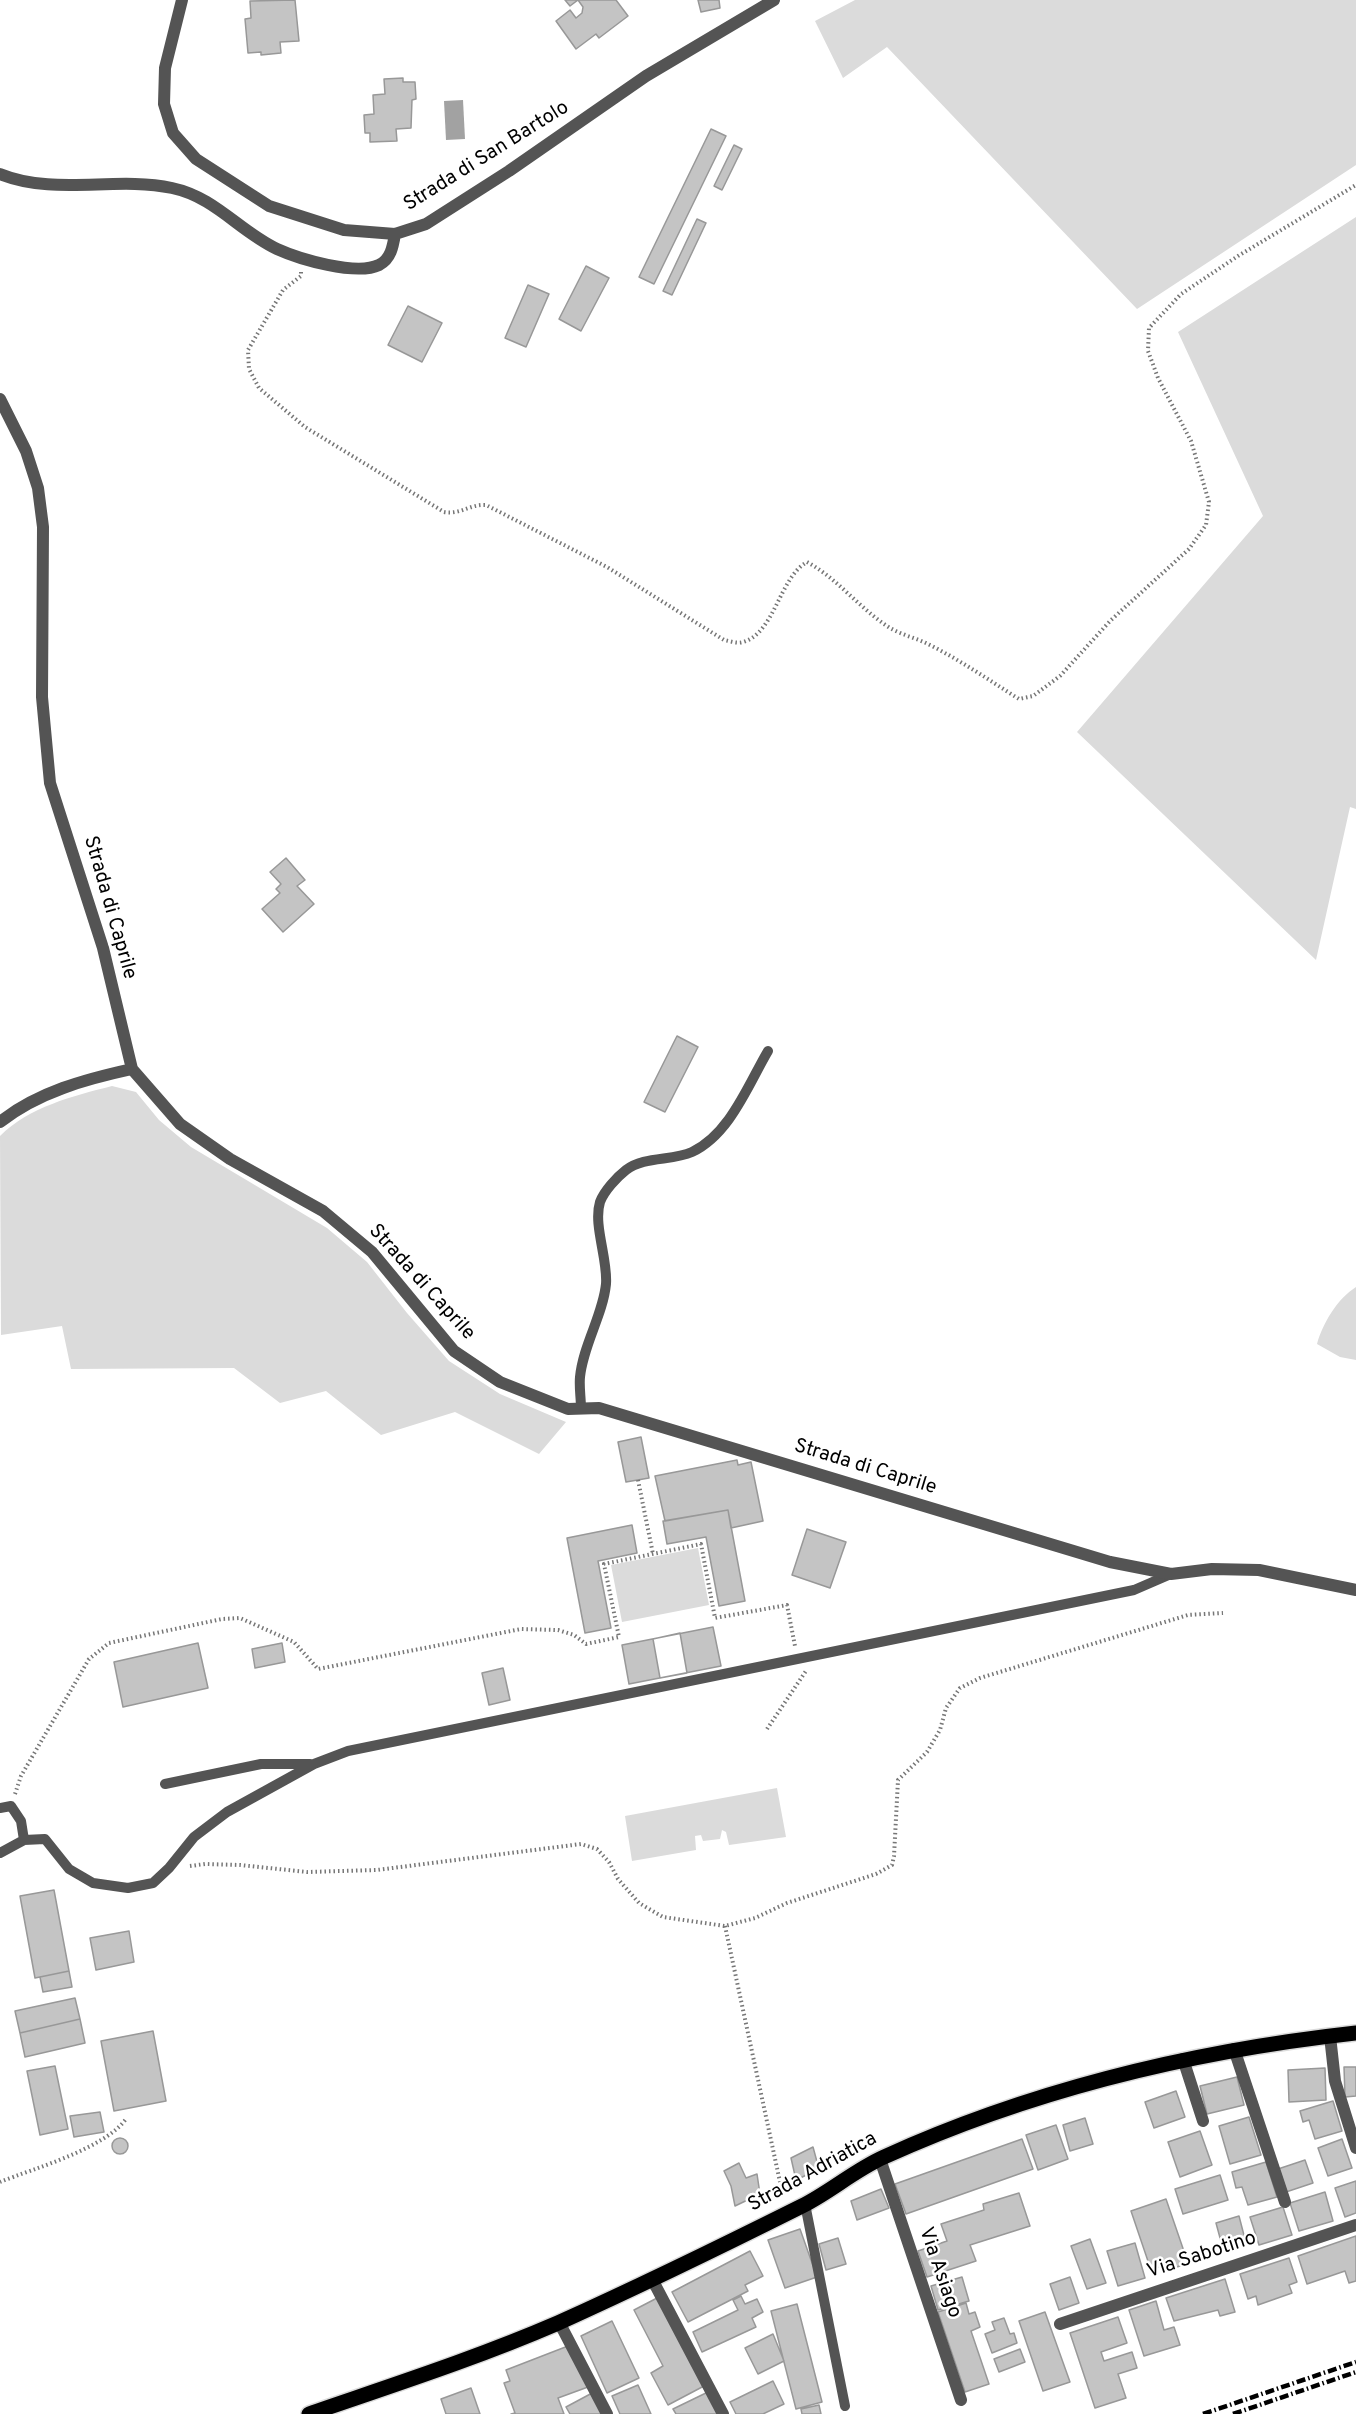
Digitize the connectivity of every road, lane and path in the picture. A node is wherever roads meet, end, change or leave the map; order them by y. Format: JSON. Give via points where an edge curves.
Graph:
{"nodes":[{"id":1,"x":182,"y":0,"type":"edge"},
{"id":2,"x":774,"y":0,"type":"edge"},
{"id":3,"x":0,"y":174,"type":"edge"},
{"id":4,"x":1356,"y":184,"type":"edge"},
{"id":5,"x":395,"y":234,"type":"junction"},
{"id":6,"x":303,"y":260,"type":"junction"},
{"id":7,"x":0,"y":399,"type":"edge"},
{"id":8,"x":768,"y":1051,"type":"dead end"},
{"id":9,"x":132,"y":1069,"type":"junction"},
{"id":10,"x":0,"y":1122,"type":"edge"},
{"id":11,"x":581,"y":1409,"type":"junction"},
{"id":12,"x":638,"y":1480,"type":"dead end"},
{"id":13,"x":654,"y":1554,"type":"junction"},
{"id":14,"x":1171,"y":1574,"type":"junction"},
{"id":15,"x":1356,"y":1590,"type":"edge"},
{"id":16,"x":1223,"y":1613,"type":"dead end"},
{"id":17,"x":817,"y":1655,"type":"junction"},
{"id":18,"x":798,"y":1659,"type":"junction"},
{"id":19,"x":767,"y":1729,"type":"dead end"},
{"id":20,"x":314,"y":1764,"type":"junction"},
{"id":21,"x":165,"y":1784,"type":"dead end"},
{"id":22,"x":5,"y":1807,"type":"edge"},
{"id":23,"x":24,"y":1840,"type":"junction"},
{"id":24,"x":0,"y":1853,"type":"edge"},
{"id":25,"x":169,"y":1868,"type":"junction"},
{"id":26,"x":725,"y":1926,"type":"junction"},
{"id":27,"x":1356,"y":2033,"type":"edge"},
{"id":28,"x":1330,"y":2036,"type":"junction"},
{"id":29,"x":1234,"y":2049,"type":"junction"},
{"id":30,"x":1183,"y":2059,"type":"junction"},
{"id":31,"x":126,"y":2119,"type":"dead end"},
{"id":32,"x":1203,"y":2121,"type":"dead end"},
{"id":33,"x":1356,"y":2148,"type":"edge"},
{"id":34,"x":880,"y":2159,"type":"junction"},
{"id":35,"x":0,"y":2182,"type":"edge"},
{"id":36,"x":780,"y":2182,"type":"dead end"},
{"id":37,"x":1285,"y":2202,"type":"dead end"},
{"id":38,"x":805,"y":2204,"type":"junction"},
{"id":39,"x":1356,"y":2225,"type":"edge"},
{"id":40,"x":652,"y":2279,"type":"junction"},
{"id":41,"x":559,"y":2322,"type":"junction"},
{"id":42,"x":1060,"y":2324,"type":"dead end"},
{"id":43,"x":960,"y":2400,"type":"dead end"},
{"id":44,"x":845,"y":2406,"type":"dead end"},
{"id":45,"x":320,"y":2412,"type":"edge"},
{"id":46,"x":607,"y":2414,"type":"edge"},
{"id":47,"x":723,"y":2414,"type":"edge"}],
"edges":[{"from":1,"to":5,"type":"street","name":"Strada di San Bartolo","via":[[165,68],[164,104],[173,133],[196,159],[269,206],[344,230]]},
{"from":2,"to":5,"type":"street","name":"Strada di San Bartolo","via":[[646,75],[426,224]]},
{"from":3,"to":6,"type":"street","via":[[43,184],[138,183],[195,194],[275,248]]},
{"from":4,"to":6,"type":"path","via":[[1181,294],[1149,328],[1148,351],[1191,441],[1209,502],[1206,525],[1189,549],[1111,620],[1060,676],[1033,696],[1019,699],[925,642],[891,629],[807,562],[797,567],[764,626],[741,643],[724,640],[607,567],[486,505],[474,504],[455,514],[444,512],[354,458],[305,427],[259,388],[249,369],[248,350],[283,290],[301,276]]},
{"from":5,"to":6,"type":"street","via":[[391,253],[379,265],[357,268]]},
{"from":7,"to":9,"type":"street","name":"Strada di Caprile","via":[[26,451],[42,517],[42,697],[51,783],[103,948]]},
{"from":8,"to":11,"type":"lane","via":[[717,1134],[691,1152],[627,1169],[600,1203],[606,1286],[580,1376]]},
{"from":9,"to":10,"type":"street","via":[[88,1078],[45,1095]]},
{"from":9,"to":11,"type":"street","name":"Strada di Caprile","via":[[180,1124],[230,1159],[323,1211],[372,1252],[453,1351],[500,1382],[568,1409]]},
{"from":11,"to":14,"type":"street","name":"Strada di Caprile","via":[[598,1408],[1110,1562]]},
{"from":12,"to":13,"type":"path"},
{"from":13,"to":18,"type":"path","via":[[701,1544],[715,1618],[787,1605]]},
{"from":13,"to":22,"type":"path","via":[[604,1564],[619,1637],[586,1644],[558,1630],[521,1629],[318,1670],[294,1642],[240,1618],[109,1643],[89,1659]]},
{"from":14,"to":15,"type":"street","name":"Strada di Caprile","via":[[1212,1569],[1259,1570]]},
{"from":14,"to":17,"type":"lane","via":[[1134,1590]]},
{"from":16,"to":26,"type":"path","via":[[1188,1616],[980,1678],[960,1688],[946,1708],[940,1730],[927,1752],[898,1780],[892,1865]]},
{"from":17,"to":18,"type":"lane"},
{"from":17,"to":19,"type":"path"},
{"from":18,"to":20,"type":"lane","via":[[348,1751]]},
{"from":20,"to":21,"type":"lane","via":[[261,1764]]},
{"from":20,"to":25,"type":"lane","via":[[227,1812],[194,1837]]},
{"from":22,"to":23,"type":"lane","via":[[21,1821]]},
{"from":23,"to":24,"type":"lane"},
{"from":23,"to":25,"type":"lane","via":[[45,1839],[69,1869],[93,1883],[128,1888],[153,1883]]},
{"from":25,"to":26,"type":"path","via":[[205,1864],[307,1872],[376,1870],[581,1844],[597,1849],[639,1904],[663,1917]]},
{"from":26,"to":36,"type":"path"},
{"from":27,"to":28,"type":"main road","name":"Strada Adriatica"},
{"from":28,"to":29,"type":"main road","name":"Strada Adriatica"},
{"from":28,"to":33,"type":"street","via":[[1335,2081]]},
{"from":29,"to":30,"type":"main road","name":"Strada Adriatica"},
{"from":29,"to":37,"type":"street"},
{"from":30,"to":32,"type":"street"},
{"from":30,"to":34,"type":"main road","name":"Strada Adriatica","via":[[1067,2088]]},
{"from":31,"to":35,"type":"path","via":[[78,2153]]},
{"from":34,"to":38,"type":"main road","name":"Strada Adriatica"},
{"from":34,"to":43,"type":"street","name":"Via Asiago"},
{"from":38,"to":40,"type":"main road","name":"Strada Adriatica"},
{"from":38,"to":44,"type":"lane"},
{"from":39,"to":42,"type":"street","name":"Via Sabotino"},
{"from":40,"to":41,"type":"main road","name":"Strada Adriatica"},
{"from":40,"to":47,"type":"street"},
{"from":41,"to":45,"type":"main road","name":"Strada Adriatica"},
{"from":41,"to":46,"type":"street"}]}
